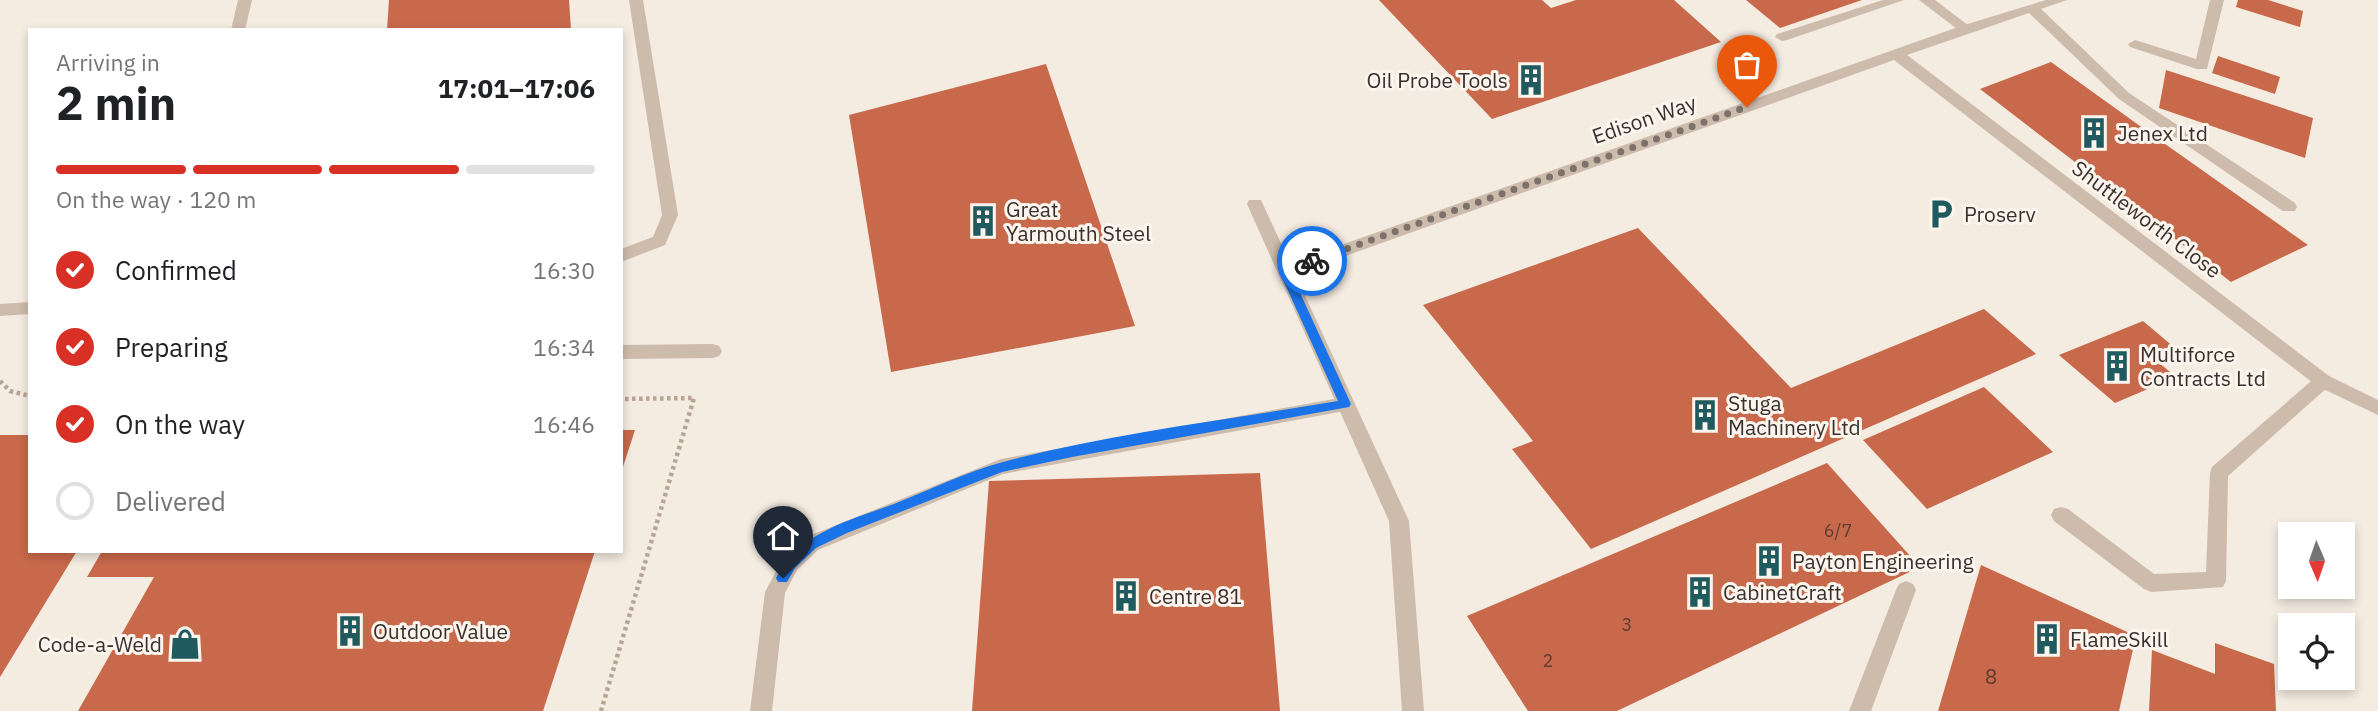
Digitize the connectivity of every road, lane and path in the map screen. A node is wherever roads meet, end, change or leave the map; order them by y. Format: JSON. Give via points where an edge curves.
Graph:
{"nodes":[{"id":1,"x":244,"y":0,"type":"edge"},
{"id":2,"x":636,"y":0,"type":"edge"},
{"id":3,"x":1897,"y":0,"type":"edge"},
{"id":4,"x":1926,"y":0,"type":"edge"},
{"id":5,"x":2060,"y":0,"type":"edge"},
{"id":6,"x":2217,"y":0,"type":"edge"},
{"id":7,"x":2033,"y":9,"type":"junction"},
{"id":8,"x":238,"y":28,"type":"edge"},
{"id":9,"x":1966,"y":29,"type":"junction"},
{"id":10,"x":1782,"y":37,"type":"dead end"},
{"id":11,"x":2135,"y":44,"type":"dead end"},
{"id":12,"x":1896,"y":54,"type":"junction"},
{"id":13,"x":1255,"y":204,"type":"dead end"},
{"id":14,"x":2289,"y":207,"type":"dead end"},
{"id":15,"x":623,"y":255,"type":"edge"},
{"id":16,"x":1284,"y":271,"type":"junction"},
{"id":17,"x":28,"y":309,"type":"edge"},
{"id":18,"x":0,"y":310,"type":"edge"},
{"id":19,"x":713,"y":351,"type":"dead end"},
{"id":20,"x":623,"y":352,"type":"edge"},
{"id":21,"x":0,"y":381,"type":"edge"},
{"id":22,"x":2323,"y":381,"type":"junction"},
{"id":23,"x":28,"y":396,"type":"edge"},
{"id":24,"x":623,"y":399,"type":"edge"},
{"id":25,"x":1345,"y":404,"type":"junction"},
{"id":26,"x":2378,"y":408,"type":"edge"},
{"id":27,"x":2061,"y":515,"type":"dead end"},
{"id":28,"x":1906,"y":590,"type":"dead end"},
{"id":29,"x":601,"y":711,"type":"edge"},
{"id":30,"x":761,"y":711,"type":"edge"},
{"id":31,"x":1413,"y":711,"type":"edge"},
{"id":32,"x":1860,"y":711,"type":"edge"}],
"edges":[{"from":1,"to":8,"type":"street"},
{"from":2,"to":15,"type":"street","via":[[670,215],[659,241]]},
{"from":3,"to":10,"type":"street"},
{"from":4,"to":9,"type":"street"},
{"from":5,"to":7,"type":"street","name":"Edison Way"},
{"from":6,"to":11,"type":"street","via":[[2202,66]]},
{"from":7,"to":9,"type":"street","name":"Edison Way"},
{"from":7,"to":14,"type":"street","via":[[2124,96]]},
{"from":9,"to":12,"type":"street","name":"Edison Way"},
{"from":12,"to":16,"type":"street","name":"Edison Way"},
{"from":12,"to":22,"type":"street","name":"Shuttleworth Close"},
{"from":13,"to":16,"type":"street"},
{"from":16,"to":25,"type":"street"},
{"from":17,"to":18,"type":"street"},
{"from":19,"to":20,"type":"street"},
{"from":21,"to":23,"type":"path","via":[[10,391]]},
{"from":22,"to":26,"type":"street","name":"Shuttleworth Close"},
{"from":22,"to":27,"type":"street","via":[[2219,473],[2216,581],[2151,583]]},
{"from":24,"to":29,"type":"path","via":[[694,398]]},
{"from":25,"to":30,"type":"street","via":[[1001,467],[811,544],[790,564],[775,592]]},
{"from":25,"to":31,"type":"street","via":[[1399,521]]},
{"from":28,"to":32,"type":"street"}]}
